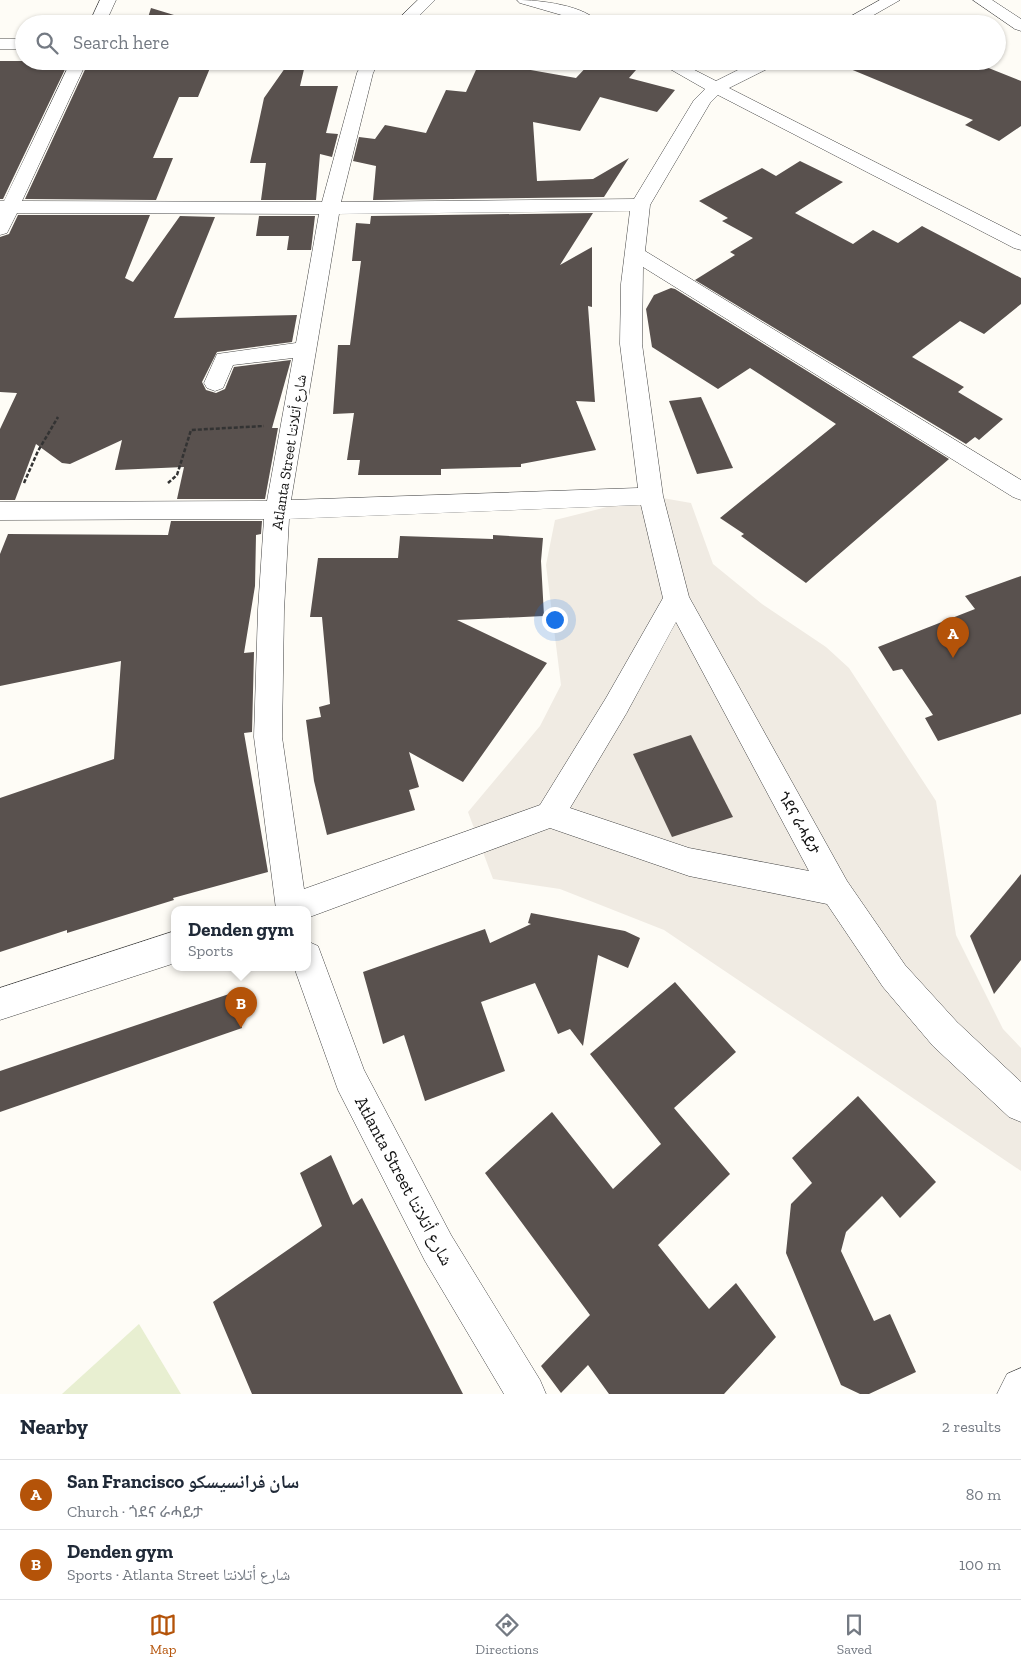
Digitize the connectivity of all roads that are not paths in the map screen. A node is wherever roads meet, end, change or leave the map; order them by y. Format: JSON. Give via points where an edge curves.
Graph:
{"nodes":[{"id":1,"x":108,"y":0,"type":"edge"},
{"id":2,"x":427,"y":0,"type":"edge"},
{"id":3,"x":525,"y":0,"type":"edge"},
{"id":4,"x":892,"y":0,"type":"edge"},
{"id":5,"x":981,"y":0,"type":"edge"},
{"id":6,"x":585,"y":4,"type":"dead end"},
{"id":7,"x":571,"y":13,"type":"junction"},
{"id":8,"x":101,"y":15,"type":"edge"},
{"id":9,"x":411,"y":15,"type":"edge"},
{"id":10,"x":575,"y":15,"type":"edge"},
{"id":11,"x":863,"y":15,"type":"edge"},
{"id":12,"x":1004,"y":15,"type":"edge"},
{"id":13,"x":1006,"y":16,"type":"edge"},
{"id":14,"x":1021,"y":26,"type":"edge"},
{"id":15,"x":0,"y":44,"type":"edge"},
{"id":16,"x":15,"y":44,"type":"edge"},
{"id":17,"x":74,"y":70,"type":"edge"},
{"id":18,"x":367,"y":70,"type":"edge"},
{"id":19,"x":681,"y":70,"type":"edge"},
{"id":20,"x":751,"y":70,"type":"edge"},
{"id":21,"x":716,"y":88,"type":"junction"},
{"id":22,"x":640,"y":205,"type":"junction"},
{"id":23,"x":5,"y":207,"type":"edge"},
{"id":24,"x":330,"y":208,"type":"junction"},
{"id":25,"x":0,"y":229,"type":"edge"},
{"id":26,"x":1021,"y":244,"type":"edge"},
{"id":27,"x":634,"y":253,"type":"junction"},
{"id":28,"x":305,"y":348,"type":"junction"},
{"id":29,"x":215,"y":383,"type":"dead end"},
{"id":30,"x":1021,"y":490,"type":"edge"},
{"id":31,"x":651,"y":496,"type":"junction"},
{"id":32,"x":277,"y":510,"type":"junction"},
{"id":33,"x":0,"y":511,"type":"edge"},
{"id":34,"x":676,"y":598,"type":"junction"},
{"id":35,"x":550,"y":815,"type":"junction"},
{"id":36,"x":836,"y":891,"type":"junction"},
{"id":37,"x":291,"y":906,"type":"edge"},
{"id":38,"x":299,"y":906,"type":"edge"},
{"id":39,"x":171,"y":948,"type":"edge"},
{"id":40,"x":311,"y":968,"type":"edge"},
{"id":41,"x":0,"y":1004,"type":"edge"},
{"id":42,"x":1021,"y":1105,"type":"edge"},
{"id":43,"x":1021,"y":1388,"type":"edge"},
{"id":44,"x":526,"y":1394,"type":"edge"},
{"id":45,"x":1017,"y":1394,"type":"edge"}],
"edges":[{"from":1,"to":8,"type":"street"},
{"from":2,"to":9,"type":"street"},
{"from":3,"to":7,"type":"street"},
{"from":4,"to":11,"type":"street"},
{"from":5,"to":12,"type":"street"},
{"from":6,"to":7,"type":"street"},
{"from":7,"to":10,"type":"street"},
{"from":13,"to":14,"type":"street"},
{"from":15,"to":16,"type":"street"},
{"from":17,"to":23,"type":"street"},
{"from":18,"to":24,"type":"street","name":"Atlanta Street شارع أتلانتا"},
{"from":19,"to":21,"type":"street"},
{"from":20,"to":21,"type":"street"},
{"from":21,"to":22,"type":"street","via":[[703,100]]},
{"from":21,"to":26,"type":"street"},
{"from":22,"to":24,"type":"street"},
{"from":22,"to":27,"type":"street","name":"ጎደና ራሓይታ"},
{"from":23,"to":24,"type":"street"},
{"from":23,"to":25,"type":"street"},
{"from":24,"to":28,"type":"street","name":"Atlanta Street شارع أتلانتا","via":[[312,275]]},
{"from":27,"to":30,"type":"street"},
{"from":27,"to":31,"type":"street","name":"ጎደና ራሓይታ","via":[[630,284],[631,344]]},
{"from":28,"to":29,"type":"street","via":[[225,359]]},
{"from":28,"to":32,"type":"street","name":"Atlanta Street شارع أتلانتا"},
{"from":31,"to":32,"type":"street"},
{"from":31,"to":34,"type":"street","name":"ጎደና ራሓይታ"},
{"from":32,"to":33,"type":"street"},
{"from":32,"to":37,"type":"street","name":"Atlanta Street شارع أتلانتا","via":[[270,610],[268,737]]},
{"from":34,"to":35,"type":"street"},
{"from":34,"to":36,"type":"street","name":"ጎደና ራሓይታ"},
{"from":35,"to":36,"type":"street","via":[[689,862]]},
{"from":35,"to":38,"type":"street"},
{"from":36,"to":42,"type":"street","name":"ጎደና ራሓይታ","via":[[894,976],[945,1034]]},
{"from":39,"to":41,"type":"street"},
{"from":40,"to":44,"type":"street","name":"Atlanta Street شارع أتلانتا","via":[[350,1078],[438,1248]]},
{"from":43,"to":45,"type":"street"}]}
